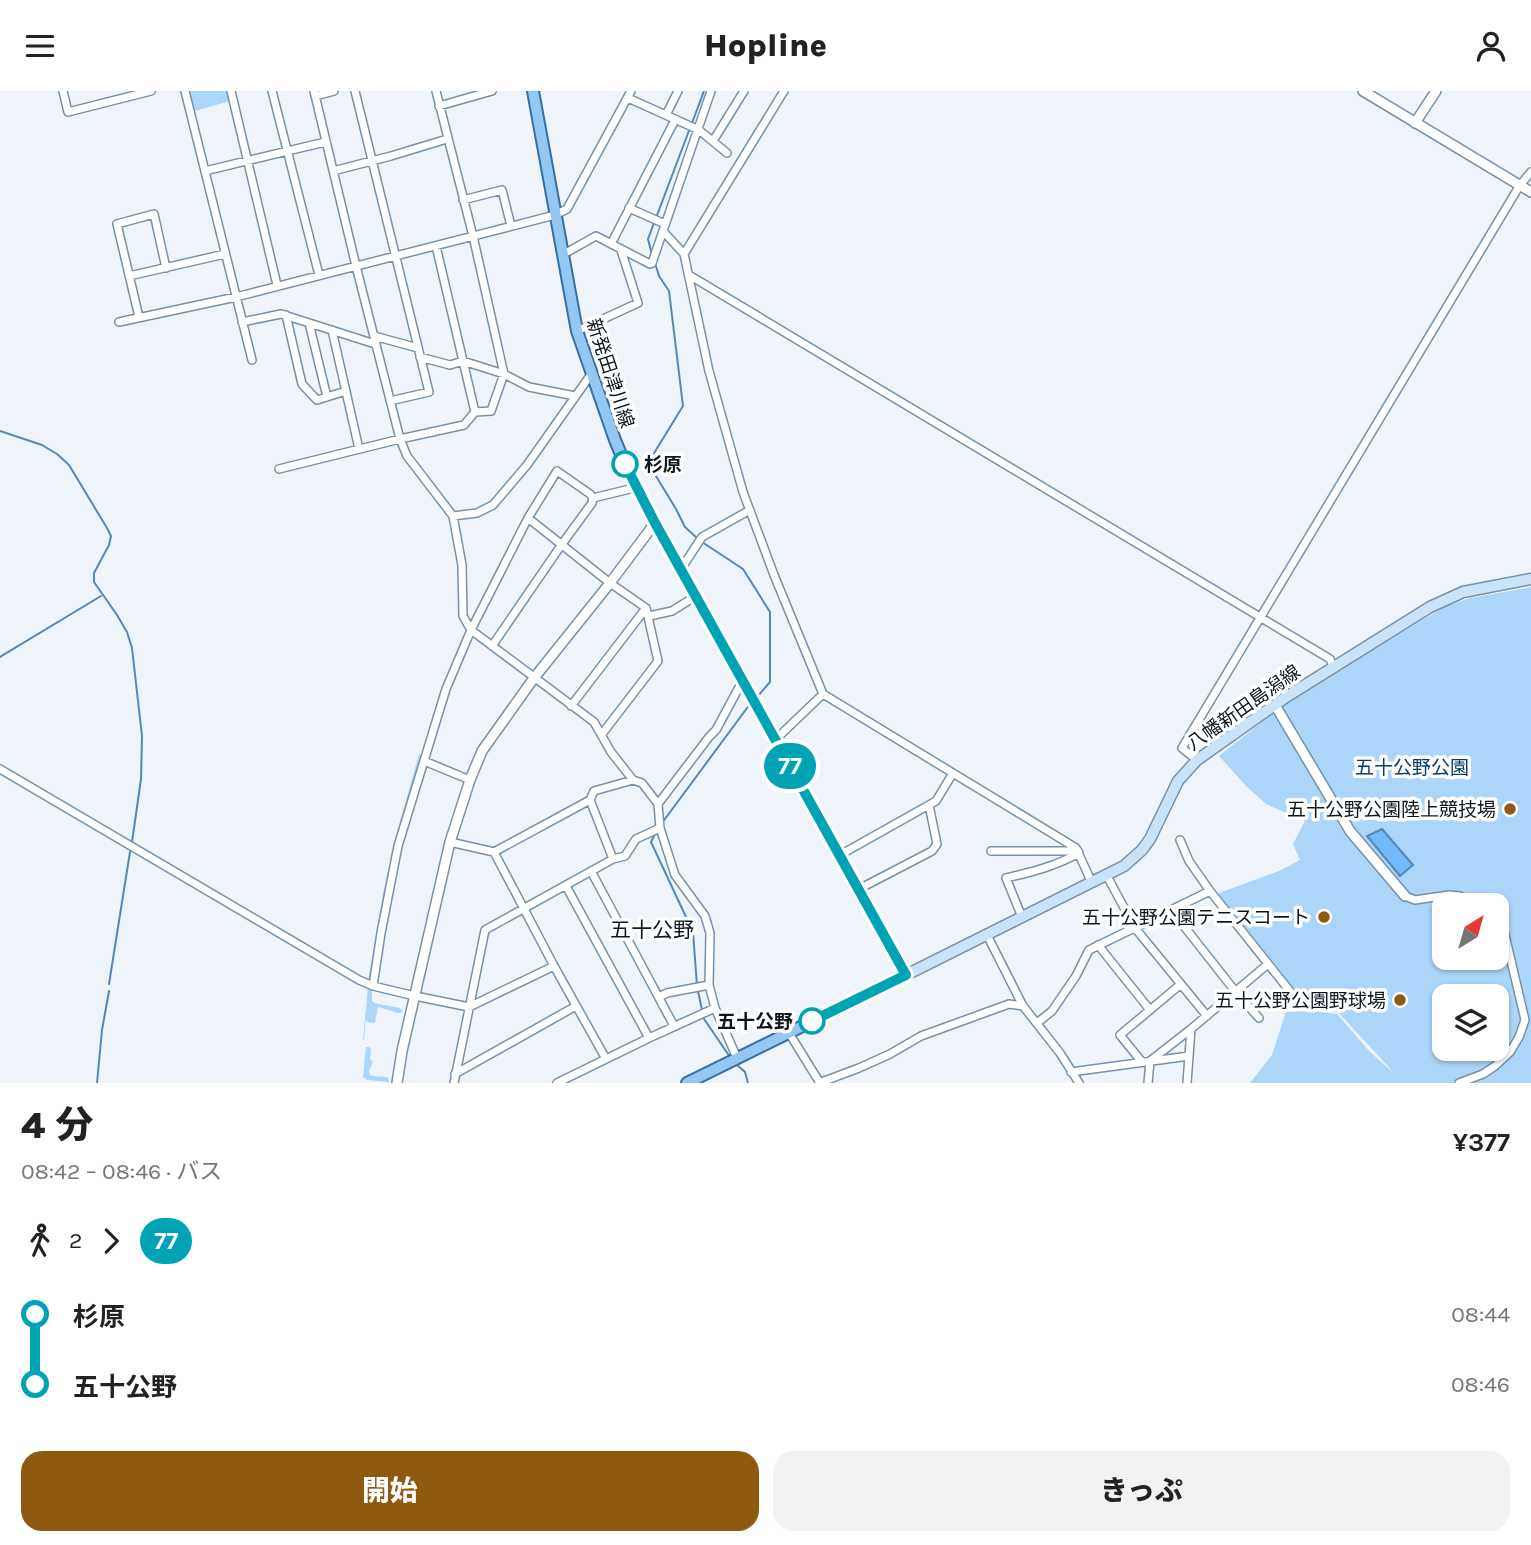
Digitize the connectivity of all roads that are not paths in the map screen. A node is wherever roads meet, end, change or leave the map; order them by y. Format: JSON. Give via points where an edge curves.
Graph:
{"nodes":[{"id":1,"x":63,"y":91,"type":"edge"},
{"id":2,"x":151,"y":91,"type":"edge"},
{"id":3,"x":185,"y":91,"type":"edge"},
{"id":4,"x":231,"y":91,"type":"edge"},
{"id":5,"x":272,"y":91,"type":"edge"},
{"id":6,"x":334,"y":91,"type":"edge"},
{"id":7,"x":355,"y":91,"type":"edge"},
{"id":8,"x":436,"y":91,"type":"edge"},
{"id":9,"x":492,"y":91,"type":"edge"},
{"id":10,"x":533,"y":91,"type":"edge"},
{"id":11,"x":678,"y":91,"type":"edge"},
{"id":12,"x":711,"y":91,"type":"edge"},
{"id":13,"x":744,"y":91,"type":"edge"},
{"id":14,"x":784,"y":91,"type":"edge"},
{"id":15,"x":1363,"y":91,"type":"edge"},
{"id":16,"x":1436,"y":91,"type":"edge"},
{"id":17,"x":315,"y":93,"type":"edge"},
{"id":18,"x":629,"y":95,"type":"edge"},
{"id":19,"x":439,"y":106,"type":"junction"},
{"id":20,"x":666,"y":115,"type":"junction"},
{"id":21,"x":675,"y":120,"type":"junction"},
{"id":22,"x":1415,"y":123,"type":"junction"},
{"id":23,"x":699,"y":130,"type":"junction"},
{"id":24,"x":447,"y":139,"type":"junction"},
{"id":25,"x":713,"y":141,"type":"junction"},
{"id":26,"x":326,"y":142,"type":"junction"},
{"id":27,"x":287,"y":151,"type":"junction"},
{"id":28,"x":727,"y":153,"type":"dead end"},
{"id":29,"x":247,"y":160,"type":"junction"},
{"id":30,"x":373,"y":161,"type":"junction"},
{"id":31,"x":205,"y":171,"type":"junction"},
{"id":32,"x":332,"y":171,"type":"junction"},
{"id":33,"x":1531,"y":173,"type":"edge"},
{"id":34,"x":1520,"y":185,"type":"junction"},
{"id":35,"x":1531,"y":192,"type":"edge"},
{"id":36,"x":463,"y":200,"type":"junction"},
{"id":37,"x":629,"y":208,"type":"junction"},
{"id":38,"x":555,"y":215,"type":"junction"},
{"id":39,"x":511,"y":226,"type":"junction"},
{"id":40,"x":664,"y":228,"type":"junction"},
{"id":41,"x":472,"y":236,"type":"junction"},
{"id":42,"x":611,"y":244,"type":"junction"},
{"id":43,"x":436,"y":246,"type":"junction"},
{"id":44,"x":621,"y":250,"type":"junction"},
{"id":45,"x":225,"y":254,"type":"junction"},
{"id":46,"x":684,"y":254,"type":"junction"},
{"id":47,"x":562,"y":255,"type":"junction"},
{"id":48,"x":396,"y":256,"type":"junction"},
{"id":49,"x":356,"y":266,"type":"junction"},
{"id":50,"x":166,"y":268,"type":"junction"},
{"id":51,"x":318,"y":275,"type":"junction"},
{"id":52,"x":689,"y":275,"type":"junction"},
{"id":53,"x":129,"y":276,"type":"junction"},
{"id":54,"x":277,"y":285,"type":"junction"},
{"id":55,"x":236,"y":297,"type":"junction"},
{"id":56,"x":286,"y":315,"type":"junction"},
{"id":57,"x":139,"y":317,"type":"junction"},
{"id":58,"x":119,"y":322,"type":"dead end"},
{"id":59,"x":242,"y":322,"type":"junction"},
{"id":60,"x":309,"y":323,"type":"junction"},
{"id":61,"x":332,"y":330,"type":"junction"},
{"id":62,"x":577,"y":331,"type":"junction"},
{"id":63,"x":374,"y":340,"type":"junction"},
{"id":64,"x":418,"y":348,"type":"junction"},
{"id":65,"x":420,"y":356,"type":"junction"},
{"id":66,"x":252,"y":360,"type":"dead end"},
{"id":67,"x":463,"y":361,"type":"junction"},
{"id":68,"x":592,"y":373,"type":"junction"},
{"id":69,"x":504,"y":374,"type":"junction"},
{"id":70,"x":346,"y":391,"type":"junction"},
{"id":71,"x":575,"y":396,"type":"junction"},
{"id":72,"x":327,"y":397,"type":"junction"},
{"id":73,"x":390,"y":401,"type":"junction"},
{"id":74,"x":475,"y":412,"type":"junction"},
{"id":75,"x":400,"y":439,"type":"junction"},
{"id":76,"x":359,"y":449,"type":"junction"},
{"id":77,"x":279,"y":469,"type":"dead end"},
{"id":78,"x":638,"y":487,"type":"junction"},
{"id":79,"x":593,"y":498,"type":"junction"},
{"id":80,"x":750,"y":510,"type":"junction"},
{"id":81,"x":453,"y":516,"type":"junction"},
{"id":82,"x":528,"y":518,"type":"junction"},
{"id":83,"x":655,"y":523,"type":"junction"},
{"id":84,"x":562,"y":544,"type":"junction"},
{"id":85,"x":681,"y":569,"type":"junction"},
{"id":86,"x":1531,"y":579,"type":"edge"},
{"id":87,"x":610,"y":583,"type":"junction"},
{"id":88,"x":696,"y":596,"type":"junction"},
{"id":89,"x":648,"y":612,"type":"junction"},
{"id":90,"x":1259,"y":617,"type":"junction"},
{"id":91,"x":471,"y":630,"type":"junction"},
{"id":92,"x":492,"y":646,"type":"junction"},
{"id":93,"x":1333,"y":666,"type":"junction"},
{"id":94,"x":534,"y":678,"type":"junction"},
{"id":95,"x":743,"y":680,"type":"junction"},
{"id":96,"x":823,"y":694,"type":"junction"},
{"id":97,"x":1275,"y":705,"type":"junction"},
{"id":98,"x":571,"y":706,"type":"junction"},
{"id":99,"x":602,"y":734,"type":"junction"},
{"id":100,"x":776,"y":739,"type":"junction"},
{"id":101,"x":1196,"y":760,"type":"junction"},
{"id":102,"x":424,"y":761,"type":"junction"},
{"id":103,"x":0,"y":769,"type":"edge"},
{"id":104,"x":953,"y":773,"type":"junction"},
{"id":105,"x":470,"y":780,"type":"junction"},
{"id":106,"x":633,"y":780,"type":"junction"},
{"id":107,"x":590,"y":800,"type":"junction"},
{"id":108,"x":658,"y":804,"type":"junction"},
{"id":109,"x":929,"y":806,"type":"junction"},
{"id":110,"x":660,"y":828,"type":"junction"},
{"id":111,"x":1180,"y":840,"type":"dead end"},
{"id":112,"x":450,"y":842,"type":"junction"},
{"id":113,"x":991,"y":851,"type":"dead end"},
{"id":114,"x":494,"y":852,"type":"junction"},
{"id":115,"x":1078,"y":852,"type":"junction"},
{"id":116,"x":840,"y":855,"type":"junction"},
{"id":117,"x":613,"y":859,"type":"junction"},
{"id":118,"x":592,"y":871,"type":"junction"},
{"id":119,"x":1107,"y":876,"type":"junction"},
{"id":120,"x":1092,"y":883,"type":"junction"},
{"id":121,"x":566,"y":886,"type":"junction"},
{"id":122,"x":859,"y":888,"type":"junction"},
{"id":123,"x":1210,"y":891,"type":"junction"},
{"id":124,"x":1405,"y":896,"type":"joint"},
{"id":125,"x":1432,"y":898,"type":"edge"},
{"id":126,"x":523,"y":908,"type":"junction"},
{"id":127,"x":1172,"y":911,"type":"junction"},
{"id":128,"x":1022,"y":918,"type":"junction"},
{"id":129,"x":1135,"y":928,"type":"junction"},
{"id":130,"x":986,"y":935,"type":"junction"},
{"id":131,"x":1098,"y":945,"type":"junction"},
{"id":132,"x":1509,"y":952,"type":"edge"},
{"id":133,"x":1268,"y":964,"type":"junction"},
{"id":134,"x":554,"y":966,"type":"junction"},
{"id":135,"x":906,"y":975,"type":"junction"},
{"id":136,"x":1181,"y":984,"type":"junction"},
{"id":137,"x":709,"y":985,"type":"junction"},
{"id":138,"x":373,"y":986,"type":"junction"},
{"id":139,"x":1236,"y":991,"type":"junction"},
{"id":140,"x":415,"y":996,"type":"junction"},
{"id":141,"x":659,"y":997,"type":"junction"},
{"id":142,"x":1301,"y":1005,"type":"dead end"},
{"id":143,"x":576,"y":1006,"type":"junction"},
{"id":144,"x":1023,"y":1006,"type":"junction"},
{"id":145,"x":469,"y":1007,"type":"junction"},
{"id":146,"x":715,"y":1008,"type":"junction"},
{"id":147,"x":1150,"y":1010,"type":"junction"},
{"id":148,"x":1206,"y":1016,"type":"junction"},
{"id":149,"x":1259,"y":1018,"type":"dead end"},
{"id":150,"x":1037,"y":1023,"type":"junction"},
{"id":151,"x":674,"y":1026,"type":"junction"},
{"id":152,"x":1191,"y":1029,"type":"junction"},
{"id":153,"x":789,"y":1033,"type":"junction"},
{"id":154,"x":649,"y":1038,"type":"junction"},
{"id":155,"x":1189,"y":1056,"type":"junction"},
{"id":156,"x":737,"y":1058,"type":"junction"},
{"id":157,"x":606,"y":1059,"type":"junction"},
{"id":158,"x":1146,"y":1062,"type":"junction"},
{"id":159,"x":1072,"y":1072,"type":"junction"},
{"id":160,"x":454,"y":1079,"type":"edge"},
{"id":161,"x":397,"y":1083,"type":"edge"},
{"id":162,"x":558,"y":1083,"type":"edge"},
{"id":163,"x":687,"y":1083,"type":"edge"},
{"id":164,"x":820,"y":1083,"type":"edge"},
{"id":165,"x":1079,"y":1083,"type":"edge"},
{"id":166,"x":1148,"y":1083,"type":"edge"},
{"id":167,"x":1187,"y":1083,"type":"edge"},
{"id":168,"x":1459,"y":1083,"type":"edge"}],
"edges":[{"from":1,"to":2,"type":"street","via":[[68,112]]},
{"from":3,"to":31,"type":"street"},
{"from":4,"to":29,"type":"street"},
{"from":5,"to":27,"type":"street"},
{"from":6,"to":17,"type":"street"},
{"from":7,"to":30,"type":"street"},
{"from":8,"to":19,"type":"street"},
{"from":9,"to":19,"type":"street"},
{"from":10,"to":38,"type":"main road","name":"新発田津川線"},
{"from":11,"to":20,"type":"street"},
{"from":12,"to":23,"type":"street"},
{"from":13,"to":25,"type":"street"},
{"from":14,"to":46,"type":"street"},
{"from":15,"to":22,"type":"street"},
{"from":16,"to":22,"type":"street"},
{"from":17,"to":26,"type":"street"},
{"from":18,"to":20,"type":"street"},
{"from":18,"to":38,"type":"street","via":[[566,209]]},
{"from":19,"to":24,"type":"street"},
{"from":20,"to":21,"type":"street"},
{"from":21,"to":23,"type":"street"},
{"from":21,"to":37,"type":"street"},
{"from":22,"to":34,"type":"street"},
{"from":23,"to":25,"type":"street"},
{"from":23,"to":40,"type":"street"},
{"from":24,"to":30,"type":"street"},
{"from":24,"to":36,"type":"street"},
{"from":25,"to":28,"type":"street"},
{"from":26,"to":27,"type":"street"},
{"from":26,"to":32,"type":"street"},
{"from":27,"to":29,"type":"street"},
{"from":27,"to":51,"type":"street"},
{"from":29,"to":31,"type":"street"},
{"from":29,"to":54,"type":"street"},
{"from":30,"to":32,"type":"street"},
{"from":30,"to":48,"type":"street"},
{"from":31,"to":45,"type":"street"},
{"from":32,"to":49,"type":"street"},
{"from":33,"to":34,"type":"street"},
{"from":34,"to":35,"type":"street"},
{"from":34,"to":90,"type":"street"},
{"from":36,"to":39,"type":"street","via":[[502,191]]},
{"from":36,"to":41,"type":"street"},
{"from":37,"to":40,"type":"street"},
{"from":37,"to":42,"type":"street"},
{"from":38,"to":39,"type":"street"},
{"from":38,"to":47,"type":"main road","name":"新発田津川線"},
{"from":39,"to":41,"type":"street"},
{"from":40,"to":44,"type":"street","via":[[650,264]]},
{"from":40,"to":46,"type":"street"},
{"from":41,"to":43,"type":"street"},
{"from":41,"to":69,"type":"street"},
{"from":42,"to":44,"type":"street"},
{"from":42,"to":47,"type":"street","via":[[596,236]]},
{"from":43,"to":48,"type":"street"},
{"from":43,"to":67,"type":"street"},
{"from":44,"to":62,"type":"street","via":[[638,303]]},
{"from":45,"to":50,"type":"street"},
{"from":45,"to":55,"type":"street"},
{"from":46,"to":52,"type":"street"},
{"from":47,"to":62,"type":"main road","name":"新発田津川線"},
{"from":48,"to":49,"type":"street"},
{"from":48,"to":64,"type":"street"},
{"from":49,"to":51,"type":"street"},
{"from":49,"to":63,"type":"street"},
{"from":50,"to":53,"type":"street"},
{"from":50,"to":53,"type":"street","via":[[154,214],[117,224]]},
{"from":51,"to":54,"type":"street"},
{"from":52,"to":80,"type":"street","via":[[709,371]]},
{"from":52,"to":90,"type":"street"},
{"from":53,"to":57,"type":"street"},
{"from":54,"to":55,"type":"street"},
{"from":55,"to":57,"type":"street"},
{"from":55,"to":59,"type":"street"},
{"from":56,"to":59,"type":"street"},
{"from":56,"to":60,"type":"street"},
{"from":56,"to":72,"type":"street","via":[[302,384],[317,400]]},
{"from":57,"to":58,"type":"street"},
{"from":59,"to":66,"type":"street"},
{"from":60,"to":61,"type":"street"},
{"from":60,"to":72,"type":"street"},
{"from":61,"to":63,"type":"street"},
{"from":61,"to":70,"type":"street"},
{"from":62,"to":68,"type":"main road","name":"新発田津川線"},
{"from":63,"to":64,"type":"street"},
{"from":63,"to":73,"type":"street"},
{"from":64,"to":65,"type":"street"},
{"from":65,"to":67,"type":"street","via":[[450,365]]},
{"from":65,"to":73,"type":"street","via":[[429,392]]},
{"from":67,"to":69,"type":"street"},
{"from":67,"to":74,"type":"street"},
{"from":68,"to":71,"type":"street"},
{"from":68,"to":78,"type":"main road","name":"新発田津川線","via":[[615,440]]},
{"from":69,"to":71,"type":"street","via":[[528,387]]},
{"from":69,"to":74,"type":"street","via":[[491,411]]},
{"from":70,"to":72,"type":"street"},
{"from":70,"to":76,"type":"street"},
{"from":71,"to":81,"type":"street","via":[[493,505]]},
{"from":73,"to":75,"type":"street"},
{"from":74,"to":75,"type":"street","via":[[464,425]]},
{"from":75,"to":76,"type":"street"},
{"from":75,"to":81,"type":"street","via":[[407,456]]},
{"from":76,"to":77,"type":"street"},
{"from":78,"to":79,"type":"street"},
{"from":78,"to":83,"type":"main road","name":"新発田津川線"},
{"from":79,"to":82,"type":"street","via":[[557,471]]},
{"from":79,"to":84,"type":"street"},
{"from":80,"to":85,"type":"street","via":[[702,537]]},
{"from":80,"to":96,"type":"street"},
{"from":81,"to":91,"type":"street","via":[[462,565],[463,616]]},
{"from":82,"to":84,"type":"street"},
{"from":82,"to":91,"type":"street"},
{"from":83,"to":85,"type":"main road","name":"新発田津川線"},
{"from":83,"to":87,"type":"street"},
{"from":84,"to":87,"type":"street"},
{"from":84,"to":92,"type":"street"},
{"from":85,"to":88,"type":"main road","name":"新発田津川線"},
{"from":86,"to":93,"type":"main road","name":"八幡新田島潟線","via":[[1446,599]]},
{"from":87,"to":89,"type":"street"},
{"from":87,"to":94,"type":"street"},
{"from":88,"to":89,"type":"street","via":[[672,611]]},
{"from":88,"to":95,"type":"main road","name":"新発田津川線"},
{"from":89,"to":98,"type":"street"},
{"from":89,"to":99,"type":"street","via":[[658,661]]},
{"from":90,"to":93,"type":"street","via":[[1330,659]]},
{"from":90,"to":101,"type":"street","via":[[1182,748]]},
{"from":91,"to":92,"type":"street"},
{"from":91,"to":102,"type":"street","via":[[446,689]]},
{"from":92,"to":94,"type":"street"},
{"from":93,"to":97,"type":"main road","name":"八幡新田島潟線"},
{"from":94,"to":98,"type":"street"},
{"from":94,"to":105,"type":"street","via":[[482,751]]},
{"from":95,"to":100,"type":"main road","name":"新発田津川線"},
{"from":95,"to":108,"type":"street","via":[[716,730]]},
{"from":96,"to":100,"type":"street"},
{"from":96,"to":104,"type":"street"},
{"from":97,"to":101,"type":"main road","name":"八幡新田島潟線"},
{"from":97,"to":124,"type":"street","via":[[1350,831]]},
{"from":98,"to":99,"type":"street","via":[[594,722]]},
{"from":99,"to":106,"type":"street"},
{"from":100,"to":116,"type":"main road","name":"新発田津川線"},
{"from":101,"to":119,"type":"main road","name":"八幡新田島潟線","via":[[1178,781],[1142,850]]},
{"from":102,"to":105,"type":"street"},
{"from":102,"to":138,"type":"street","via":[[398,846]]},
{"from":103,"to":138,"type":"street"},
{"from":104,"to":109,"type":"street"},
{"from":104,"to":115,"type":"street"},
{"from":105,"to":112,"type":"street"},
{"from":106,"to":107,"type":"street","via":[[594,791]]},
{"from":106,"to":108,"type":"street","via":[[642,783]]},
{"from":107,"to":114,"type":"street"},
{"from":107,"to":117,"type":"street"},
{"from":108,"to":110,"type":"street"},
{"from":109,"to":116,"type":"street"},
{"from":109,"to":122,"type":"street","via":[[937,844],[932,851]]},
{"from":110,"to":117,"type":"street","via":[[636,839],[625,856]]},
{"from":110,"to":137,"type":"street","via":[[676,875],[705,916],[710,933]]},
{"from":111,"to":123,"type":"street"},
{"from":112,"to":114,"type":"street"},
{"from":112,"to":140,"type":"street"},
{"from":113,"to":115,"type":"street"},
{"from":114,"to":126,"type":"street"},
{"from":115,"to":120,"type":"street"},
{"from":115,"to":128,"type":"street","via":[[1039,870],[1006,878]]},
{"from":116,"to":122,"type":"main road","name":"新発田津川線"},
{"from":117,"to":118,"type":"street"},
{"from":118,"to":121,"type":"street"},
{"from":118,"to":141,"type":"street"},
{"from":119,"to":120,"type":"main road","name":"八幡新田島潟線"},
{"from":119,"to":129,"type":"street"},
{"from":120,"to":128,"type":"main road","name":"八幡新田島潟線"},
{"from":121,"to":126,"type":"street"},
{"from":121,"to":154,"type":"street"},
{"from":122,"to":135,"type":"main road","name":"新発田津川線"},
{"from":123,"to":127,"type":"street"},
{"from":123,"to":133,"type":"street"},
{"from":124,"to":125,"type":"street"},
{"from":126,"to":134,"type":"street"},
{"from":126,"to":145,"type":"street","via":[[485,930]]},
{"from":127,"to":129,"type":"street"},
{"from":127,"to":139,"type":"street"},
{"from":128,"to":130,"type":"main road","name":"八幡新田島潟線"},
{"from":129,"to":131,"type":"street"},
{"from":129,"to":136,"type":"street"},
{"from":130,"to":135,"type":"main road","name":"八幡新田島潟線"},
{"from":130,"to":144,"type":"street"},
{"from":131,"to":147,"type":"street"},
{"from":131,"to":150,"type":"street","via":[[1089,950],[1052,1011]]},
{"from":132,"to":168,"type":"street","via":[[1525,1020],[1519,1037],[1495,1066]]},
{"from":133,"to":139,"type":"street"},
{"from":133,"to":142,"type":"street"},
{"from":134,"to":143,"type":"street"},
{"from":134,"to":145,"type":"street"},
{"from":135,"to":153,"type":"main road"},
{"from":136,"to":147,"type":"street"},
{"from":136,"to":148,"type":"street"},
{"from":137,"to":141,"type":"street"},
{"from":137,"to":146,"type":"street"},
{"from":138,"to":140,"type":"street"},
{"from":139,"to":148,"type":"street"},
{"from":139,"to":149,"type":"street"},
{"from":140,"to":145,"type":"street"},
{"from":140,"to":161,"type":"street"},
{"from":141,"to":151,"type":"street"},
{"from":143,"to":157,"type":"street"},
{"from":143,"to":160,"type":"street"},
{"from":144,"to":150,"type":"street"},
{"from":144,"to":164,"type":"street","via":[[1009,1004],[921,1036]]},
{"from":145,"to":160,"type":"street"},
{"from":146,"to":151,"type":"street"},
{"from":146,"to":156,"type":"street"},
{"from":147,"to":158,"type":"street","via":[[1120,1035]]},
{"from":148,"to":152,"type":"street"},
{"from":150,"to":159,"type":"street"},
{"from":151,"to":154,"type":"street"},
{"from":152,"to":155,"type":"street"},
{"from":152,"to":158,"type":"street"},
{"from":153,"to":156,"type":"main road"},
{"from":153,"to":164,"type":"street"},
{"from":154,"to":157,"type":"street"},
{"from":155,"to":158,"type":"street"},
{"from":155,"to":167,"type":"street"},
{"from":156,"to":163,"type":"main road"},
{"from":157,"to":162,"type":"street"},
{"from":158,"to":159,"type":"street"},
{"from":158,"to":166,"type":"street"},
{"from":159,"to":165,"type":"street"}]}
